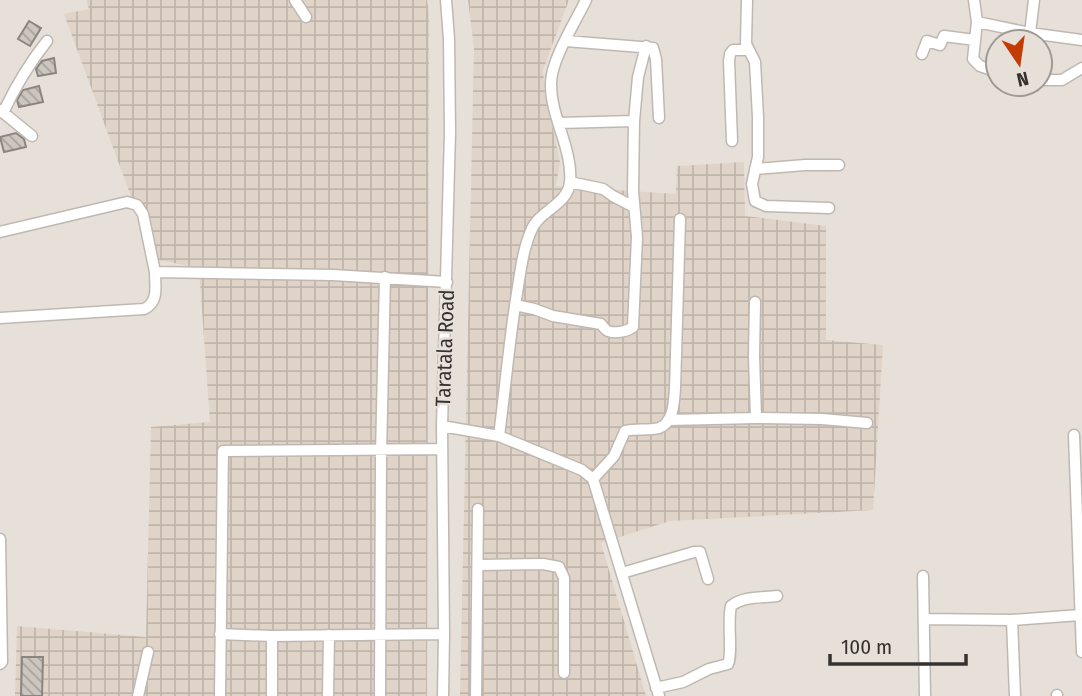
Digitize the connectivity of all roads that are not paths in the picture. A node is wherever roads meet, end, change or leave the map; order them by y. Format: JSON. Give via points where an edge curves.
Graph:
{"nodes":[{"id":1,"x":295,"y":0,"type":"edge"},
{"id":2,"x":446,"y":0,"type":"edge"},
{"id":3,"x":586,"y":0,"type":"edge"},
{"id":4,"x":747,"y":0,"type":"edge"},
{"id":5,"x":974,"y":0,"type":"edge"},
{"id":6,"x":1034,"y":0,"type":"edge"},
{"id":7,"x":306,"y":17,"type":"dead end"},
{"id":8,"x":977,"y":22,"type":"junction"},
{"id":9,"x":1006,"y":28,"type":"edge"},
{"id":10,"x":1031,"y":28,"type":"edge"},
{"id":11,"x":1054,"y":36,"type":"edge"},
{"id":12,"x":975,"y":40,"type":"junction"},
{"id":13,"x":1082,"y":40,"type":"edge"},
{"id":14,"x":47,"y":41,"type":"dead end"},
{"id":15,"x":566,"y":41,"type":"junction"},
{"id":16,"x":646,"y":46,"type":"junction"},
{"id":17,"x":748,"y":50,"type":"junction"},
{"id":18,"x":922,"y":54,"type":"dead end"},
{"id":19,"x":984,"y":67,"type":"edge"},
{"id":20,"x":1082,"y":68,"type":"edge"},
{"id":21,"x":1054,"y":80,"type":"edge"},
{"id":22,"x":1,"y":111,"type":"edge"},
{"id":23,"x":659,"y":118,"type":"dead end"},
{"id":24,"x":634,"y":121,"type":"junction"},
{"id":25,"x":559,"y":123,"type":"junction"},
{"id":26,"x":33,"y":136,"type":"dead end"},
{"id":27,"x":732,"y":141,"type":"dead end"},
{"id":28,"x":839,"y":165,"type":"dead end"},
{"id":29,"x":755,"y":169,"type":"junction"},
{"id":30,"x":570,"y":182,"type":"junction"},
{"id":31,"x":634,"y":207,"type":"junction"},
{"id":32,"x":829,"y":208,"type":"dead end"},
{"id":33,"x":680,"y":219,"type":"dead end"},
{"id":34,"x":0,"y":232,"type":"edge"},
{"id":35,"x":155,"y":272,"type":"junction"},
{"id":36,"x":385,"y":277,"type":"junction"},
{"id":37,"x":447,"y":282,"type":"junction"},
{"id":38,"x":755,"y":302,"type":"dead end"},
{"id":39,"x":515,"y":305,"type":"junction"},
{"id":40,"x":0,"y":318,"type":"edge"},
{"id":41,"x":756,"y":418,"type":"junction"},
{"id":42,"x":668,"y":420,"type":"junction"},
{"id":43,"x":867,"y":423,"type":"dead end"},
{"id":44,"x":442,"y":426,"type":"junction"},
{"id":45,"x":1073,"y":435,"type":"dead end"},
{"id":46,"x":499,"y":436,"type":"junction"},
{"id":47,"x":381,"y":449,"type":"junction"},
{"id":48,"x":442,"y":449,"type":"junction"},
{"id":49,"x":593,"y":479,"type":"junction"},
{"id":50,"x":478,"y":509,"type":"dead end"},
{"id":51,"x":0,"y":539,"type":"edge"},
{"id":52,"x":478,"y":565,"type":"junction"},
{"id":53,"x":622,"y":573,"type":"junction"},
{"id":54,"x":923,"y":576,"type":"dead end"},
{"id":55,"x":708,"y":579,"type":"dead end"},
{"id":56,"x":777,"y":596,"type":"dead end"},
{"id":57,"x":1080,"y":615,"type":"junction"},
{"id":58,"x":924,"y":619,"type":"junction"},
{"id":59,"x":1012,"y":620,"type":"junction"},
{"id":60,"x":220,"y":634,"type":"junction"},
{"id":61,"x":382,"y":634,"type":"junction"},
{"id":62,"x":444,"y":634,"type":"junction"},
{"id":63,"x":329,"y":635,"type":"junction"},
{"id":64,"x":272,"y":636,"type":"junction"},
{"id":65,"x":148,"y":652,"type":"dead end"},
{"id":66,"x":1082,"y":652,"type":"edge"},
{"id":67,"x":0,"y":664,"type":"edge"},
{"id":68,"x":564,"y":673,"type":"dead end"},
{"id":69,"x":658,"y":692,"type":"edge"},
{"id":70,"x":138,"y":696,"type":"edge"},
{"id":71,"x":220,"y":696,"type":"edge"},
{"id":72,"x":272,"y":696,"type":"edge"},
{"id":73,"x":328,"y":696,"type":"edge"},
{"id":74,"x":380,"y":696,"type":"edge"},
{"id":75,"x":443,"y":696,"type":"edge"},
{"id":76,"x":476,"y":696,"type":"edge"},
{"id":77,"x":925,"y":696,"type":"edge"},
{"id":78,"x":1015,"y":696,"type":"edge"}],
"edges":[{"from":1,"to":7,"type":"street"},
{"from":2,"to":37,"type":"street","name":"Taratala Road","via":[[450,39]]},
{"from":3,"to":15,"type":"street"},
{"from":4,"to":17,"type":"street"},
{"from":5,"to":8,"type":"street"},
{"from":6,"to":10,"type":"street"},
{"from":8,"to":9,"type":"street"},
{"from":8,"to":12,"type":"street"},
{"from":11,"to":13,"type":"street"},
{"from":12,"to":18,"type":"street","via":[[944,36],[940,45],[927,41]]},
{"from":12,"to":19,"type":"street","via":[[973,59]]},
{"from":14,"to":22,"type":"street"},
{"from":15,"to":16,"type":"street"},
{"from":15,"to":25,"type":"street","via":[[551,82]]},
{"from":16,"to":23,"type":"street","via":[[655,52]]},
{"from":16,"to":24,"type":"street"},
{"from":17,"to":27,"type":"street","via":[[730,54]]},
{"from":17,"to":29,"type":"street","via":[[756,73]]},
{"from":20,"to":21,"type":"street"},
{"from":22,"to":26,"type":"street"},
{"from":24,"to":25,"type":"street"},
{"from":24,"to":31,"type":"street"},
{"from":25,"to":30,"type":"street"},
{"from":28,"to":29,"type":"street"},
{"from":29,"to":32,"type":"street","via":[[753,193],[759,204]]},
{"from":30,"to":31,"type":"street","via":[[603,188]]},
{"from":30,"to":39,"type":"street","via":[[568,193],[531,228]]},
{"from":31,"to":39,"type":"street","via":[[632,329],[610,332],[601,324]]},
{"from":33,"to":42,"type":"street","via":[[675,388]]},
{"from":34,"to":35,"type":"street","via":[[131,202],[143,214]]},
{"from":35,"to":36,"type":"street"},
{"from":35,"to":40,"type":"street","via":[[156,298],[144,309]]},
{"from":36,"to":37,"type":"street"},
{"from":36,"to":47,"type":"street"},
{"from":37,"to":44,"type":"street","name":"Taratala Road"},
{"from":38,"to":41,"type":"street"},
{"from":39,"to":46,"type":"street"},
{"from":41,"to":42,"type":"street"},
{"from":41,"to":43,"type":"street"},
{"from":42,"to":49,"type":"street","via":[[659,428],[625,432],[614,456]]},
{"from":44,"to":46,"type":"street"},
{"from":44,"to":48,"type":"street","name":"Taratala Road"},
{"from":45,"to":57,"type":"street"},
{"from":46,"to":49,"type":"street","via":[[582,470]]},
{"from":47,"to":48,"type":"street"},
{"from":47,"to":60,"type":"street","via":[[223,451]]},
{"from":47,"to":61,"type":"street"},
{"from":48,"to":62,"type":"street","name":"Taratala Road"},
{"from":49,"to":53,"type":"street"},
{"from":50,"to":52,"type":"street"},
{"from":51,"to":67,"type":"street"},
{"from":52,"to":68,"type":"street","via":[[559,567],[564,579]]},
{"from":52,"to":76,"type":"street"},
{"from":53,"to":55,"type":"street","via":[[700,552]]},
{"from":53,"to":69,"type":"street"},
{"from":54,"to":58,"type":"street"},
{"from":56,"to":69,"type":"street","via":[[733,603],[727,664]]},
{"from":57,"to":59,"type":"street"},
{"from":57,"to":66,"type":"street"},
{"from":58,"to":59,"type":"street"},
{"from":58,"to":77,"type":"street"},
{"from":59,"to":78,"type":"street"},
{"from":60,"to":64,"type":"street"},
{"from":60,"to":71,"type":"street"},
{"from":61,"to":62,"type":"street"},
{"from":61,"to":63,"type":"street"},
{"from":61,"to":74,"type":"street"},
{"from":62,"to":75,"type":"street","name":"Taratala Road"},
{"from":63,"to":64,"type":"street"},
{"from":63,"to":73,"type":"street"},
{"from":64,"to":72,"type":"street"},
{"from":65,"to":70,"type":"street"}]}
